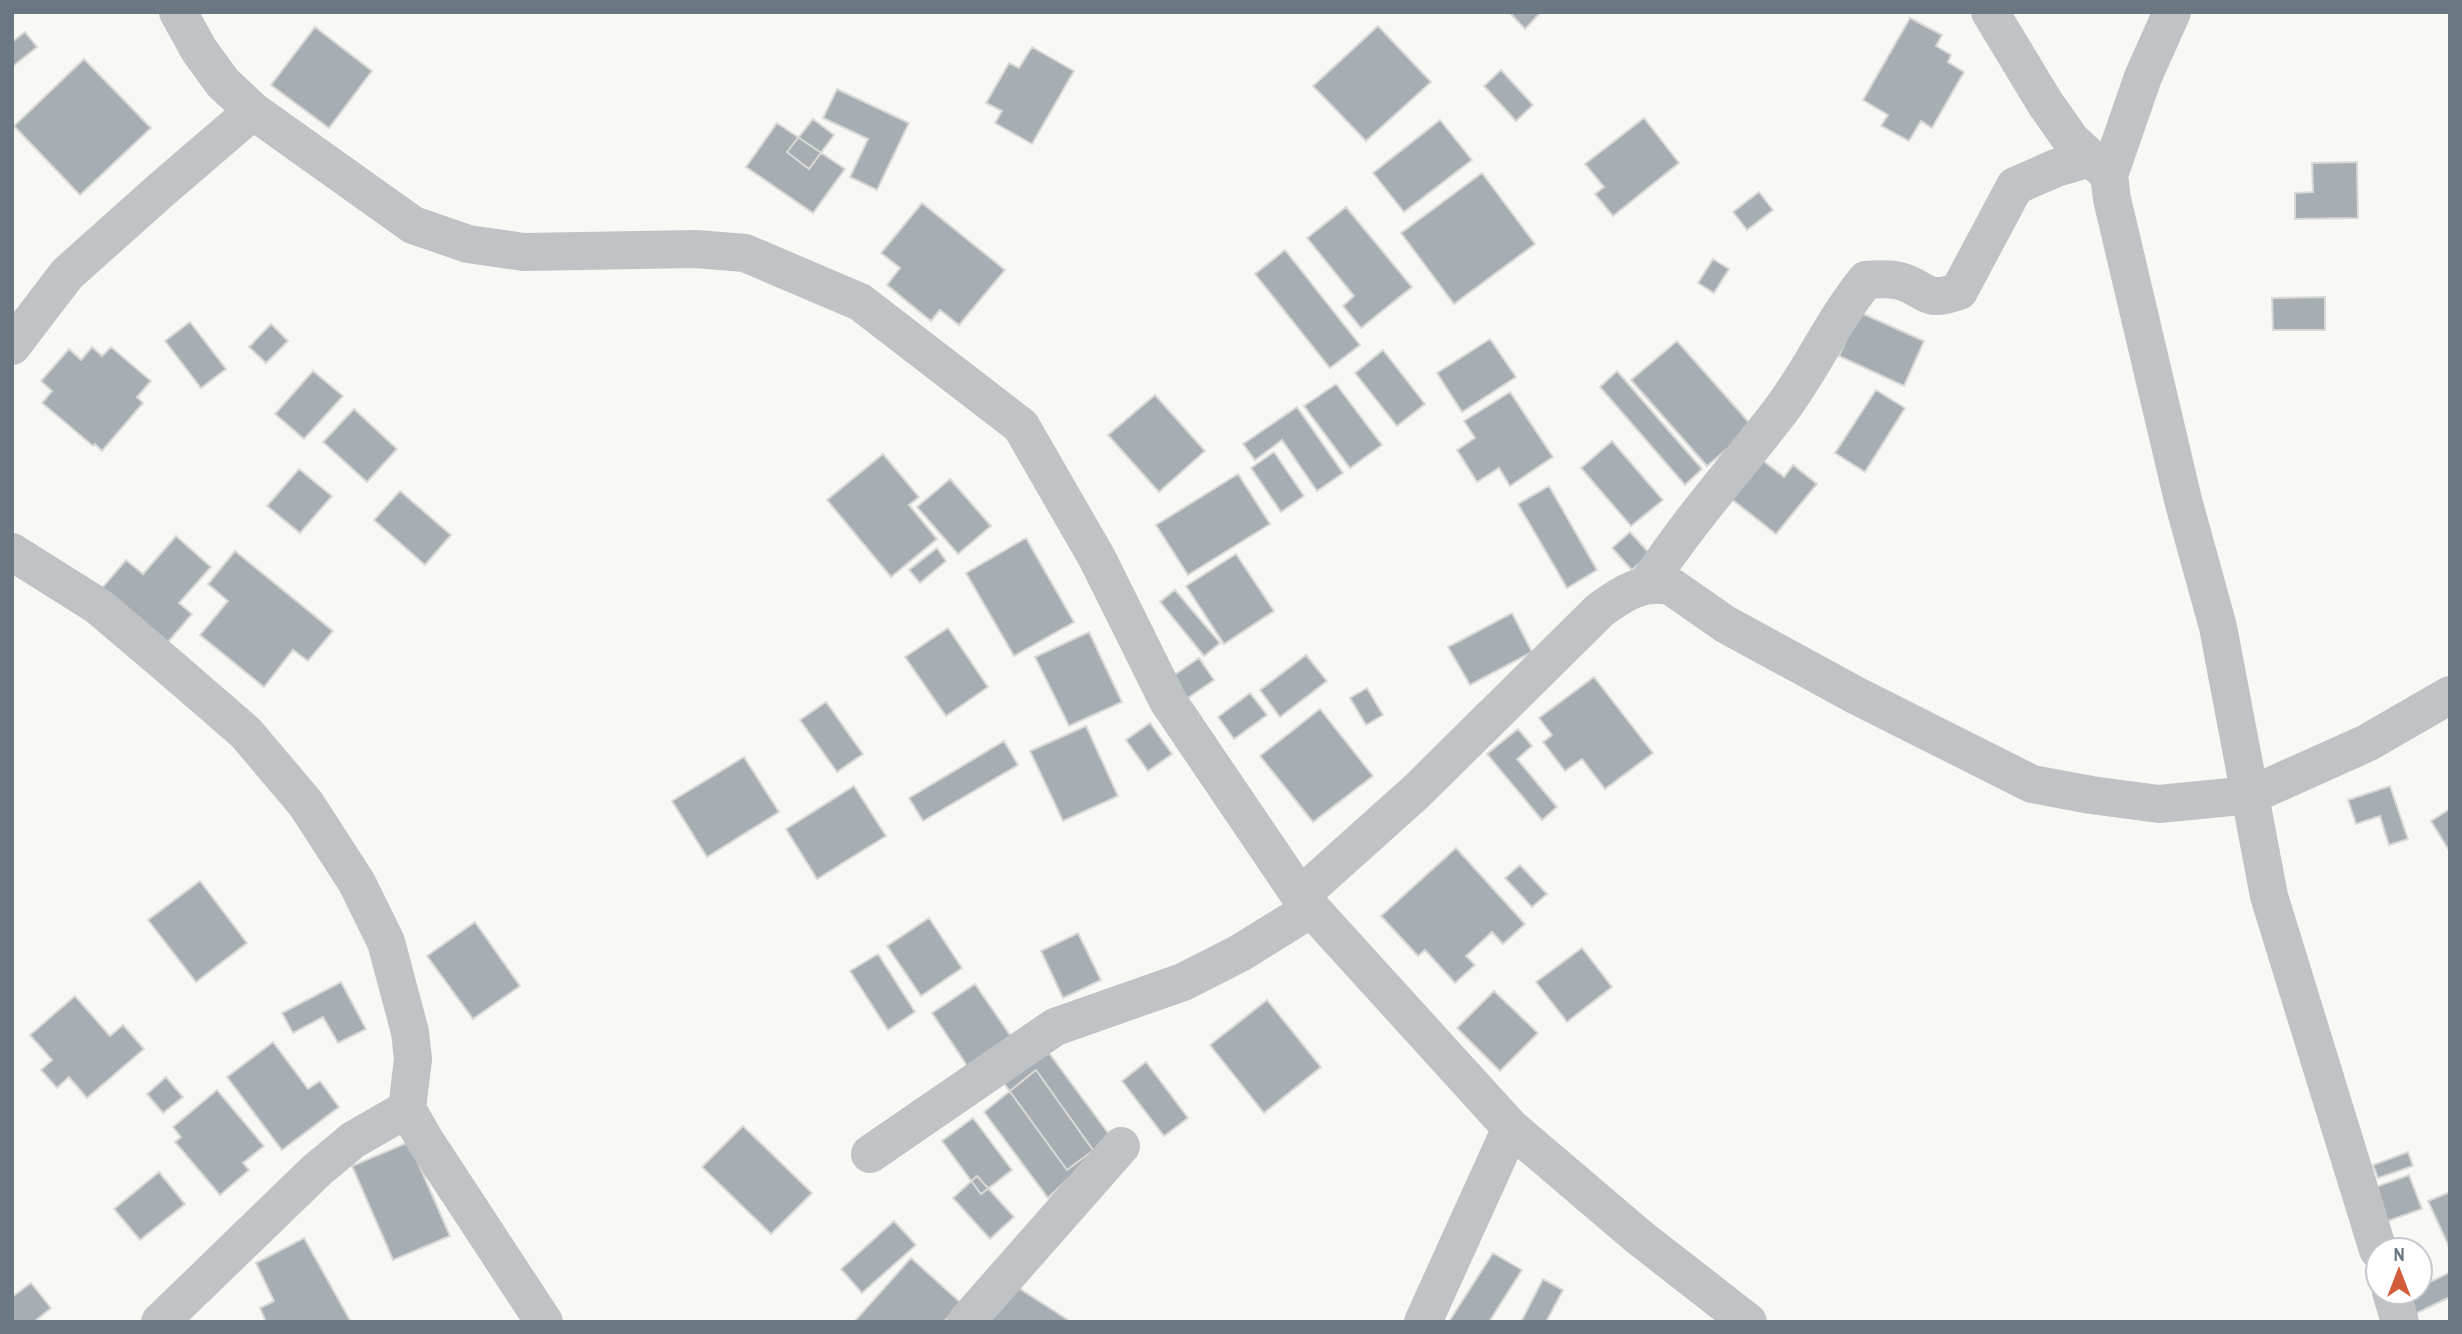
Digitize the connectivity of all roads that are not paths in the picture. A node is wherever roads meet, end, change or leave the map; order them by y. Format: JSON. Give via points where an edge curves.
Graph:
{"nodes":[{"id":1,"x":178,"y":12,"type":"edge"},
{"id":2,"x":1990,"y":12,"type":"edge"},
{"id":3,"x":2172,"y":12,"type":"edge"},
{"id":4,"x":253,"y":111,"type":"junction"},
{"id":5,"x":2100,"y":166,"type":"junction"},
{"id":6,"x":12,"y":346,"type":"edge"},
{"id":7,"x":12,"y":552,"type":"edge"},
{"id":8,"x":1647,"y":585,"type":"junction"},
{"id":9,"x":2450,"y":695,"type":"edge"},
{"id":10,"x":2251,"y":795,"type":"junction"},
{"id":11,"x":1306,"y":902,"type":"junction"},
{"id":12,"x":407,"y":1109,"type":"junction"},
{"id":13,"x":1511,"y":1128,"type":"junction"},
{"id":14,"x":1121,"y":1146,"type":"dead end"},
{"id":15,"x":870,"y":1154,"type":"dead end"},
{"id":16,"x":2374,"y":1236,"type":"edge"},
{"id":17,"x":160,"y":1322,"type":"edge"},
{"id":18,"x":544,"y":1322,"type":"edge"},
{"id":19,"x":966,"y":1322,"type":"edge"},
{"id":20,"x":1423,"y":1322,"type":"edge"},
{"id":21,"x":1748,"y":1322,"type":"edge"}],
"edges":[{"from":1,"to":4,"type":"street","via":[[223,83]]},
{"from":2,"to":5,"type":"street","via":[[2071,140]]},
{"from":3,"to":5,"type":"street"},
{"from":4,"to":6,"type":"street","via":[[67,274]]},
{"from":4,"to":11,"type":"street","via":[[413,225],[468,244],[524,252],[696,249],[745,253],[860,302],[1021,426],[1097,558],[1168,701]]},
{"from":5,"to":8,"type":"street","via":[[2056,168],[2015,186],[1959,291],[1941,298],[1902,281],[1866,280],[1782,409]]},
{"from":5,"to":10,"type":"street","via":[[2218,627]]},
{"from":7,"to":12,"type":"street","via":[[98,606],[180,676],[246,733],[306,804],[358,883],[386,942],[410,1032],[413,1059]]},
{"from":8,"to":10,"type":"street","via":[[1672,587],[1725,624],[2032,784],[2159,804]]},
{"from":8,"to":11,"type":"street","via":[[1620,595],[1600,610]]},
{"from":9,"to":10,"type":"street","via":[[2367,743]]},
{"from":10,"to":16,"type":"street","via":[[2269,896]]},
{"from":11,"to":13,"type":"street"},
{"from":11,"to":15,"type":"street","via":[[1240,953],[1183,982],[1055,1027]]},
{"from":12,"to":17,"type":"street","via":[[353,1140],[317,1170]]},
{"from":12,"to":18,"type":"street"},
{"from":13,"to":20,"type":"street"},
{"from":13,"to":21,"type":"street"},
{"from":14,"to":19,"type":"street"}]}
